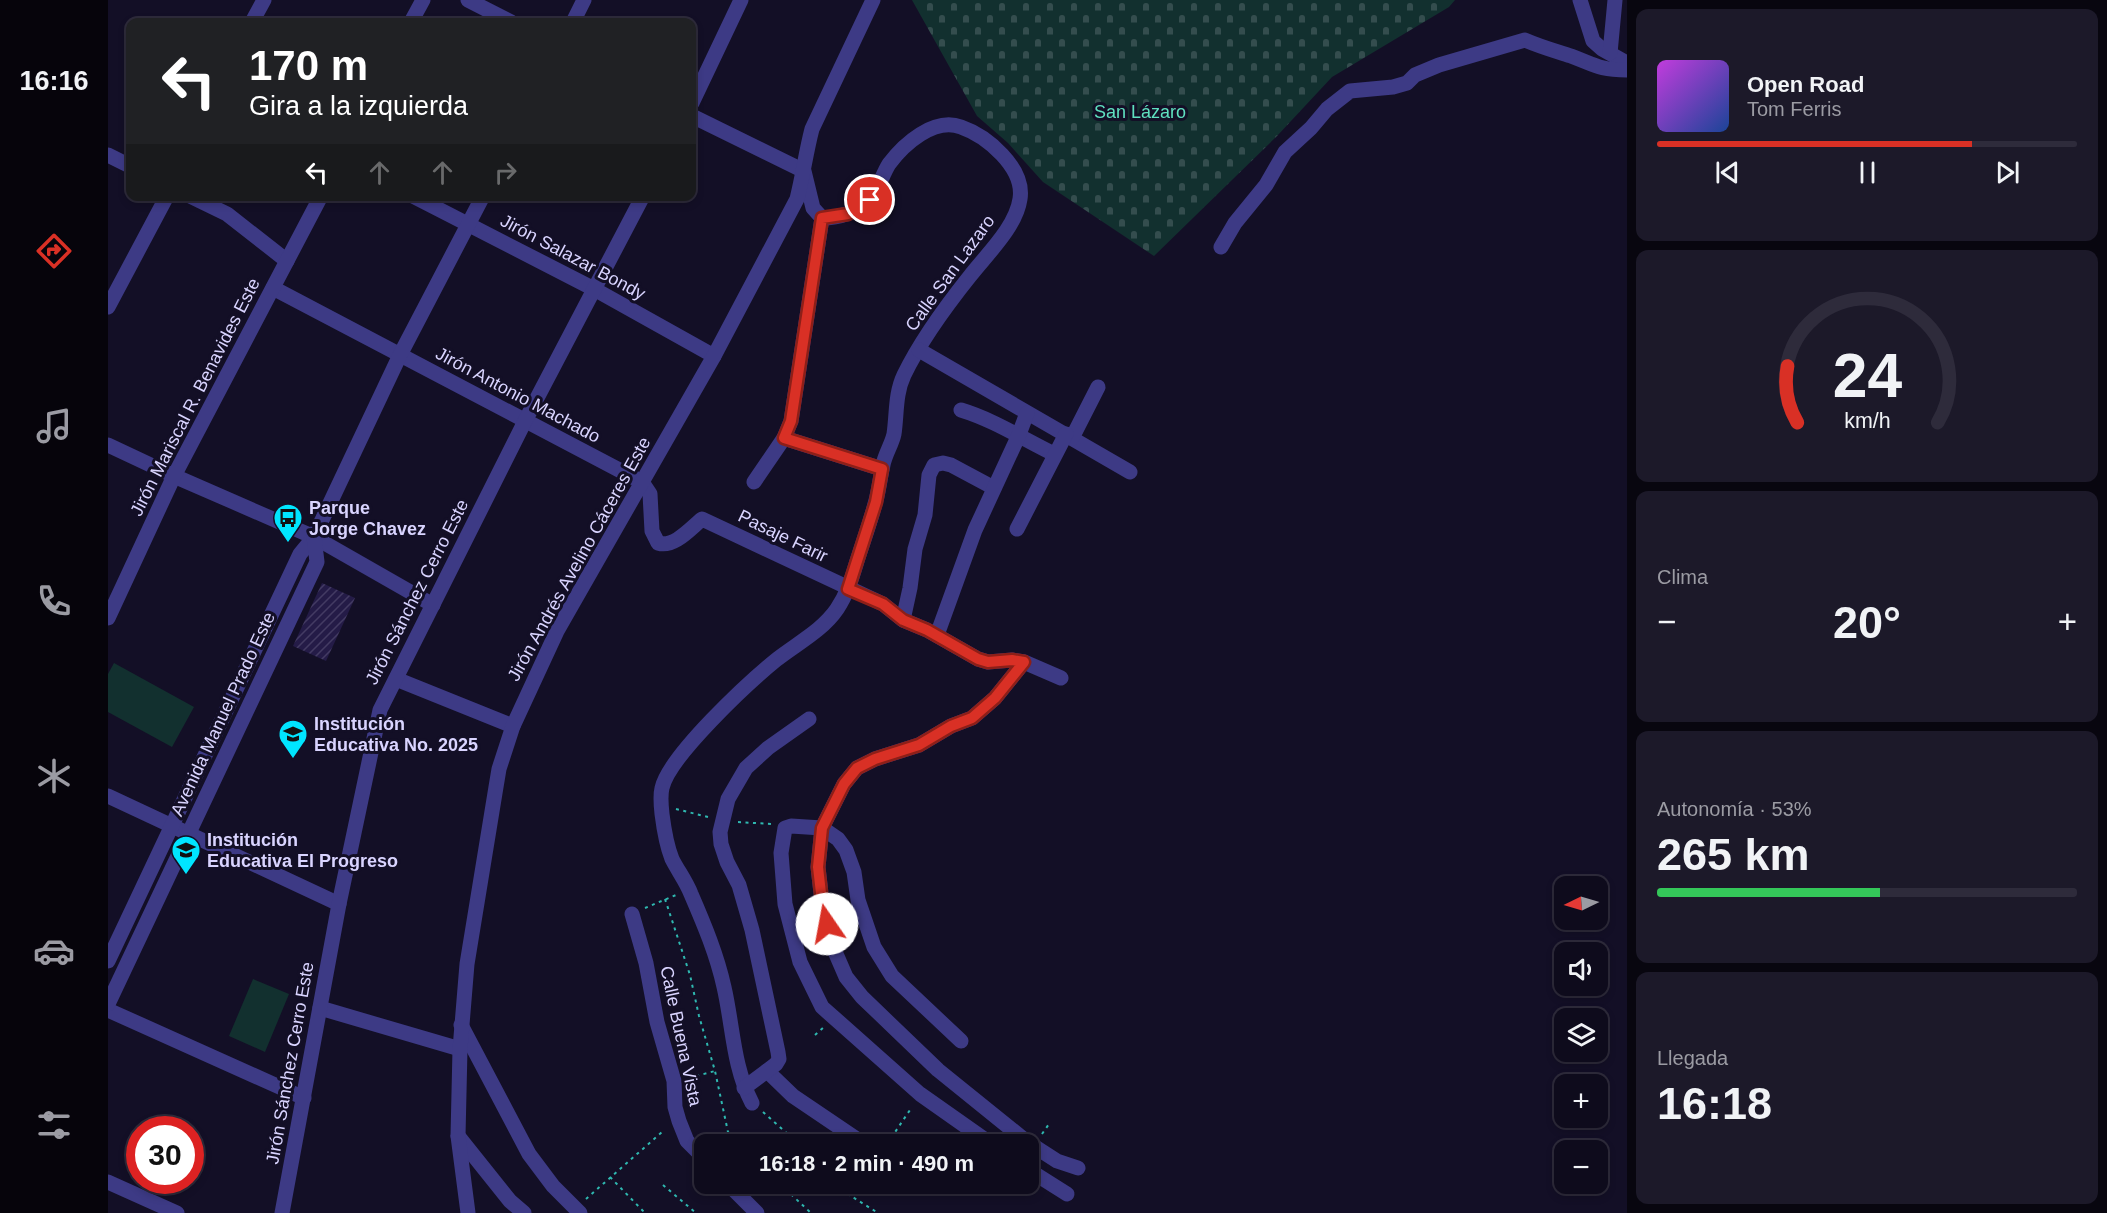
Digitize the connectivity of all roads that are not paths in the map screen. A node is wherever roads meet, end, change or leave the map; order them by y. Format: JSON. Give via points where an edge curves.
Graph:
{"nodes":[{"id":1,"x":264,"y":0,"type":"edge"},
{"id":2,"x":423,"y":0,"type":"edge"},
{"id":3,"x":468,"y":0,"type":"edge"},
{"id":4,"x":584,"y":0,"type":"edge"},
{"id":5,"x":873,"y":0,"type":"edge"},
{"id":6,"x":1580,"y":0,"type":"edge"},
{"id":7,"x":1615,"y":0,"type":"edge"},
{"id":8,"x":738,"y":1,"type":"edge"},
{"id":9,"x":254,"y":18,"type":"edge"},
{"id":10,"x":413,"y":18,"type":"edge"},
{"id":11,"x":503,"y":18,"type":"edge"},
{"id":12,"x":575,"y":18,"type":"edge"},
{"id":13,"x":1610,"y":53,"type":"junction"},
{"id":14,"x":1627,"y":64,"type":"edge"},
{"id":15,"x":696,"y":94,"type":"edge"},
{"id":16,"x":696,"y":118,"type":"edge"},
{"id":17,"x":108,"y":154,"type":"edge"},
{"id":18,"x":126,"y":164,"type":"edge"},
{"id":19,"x":804,"y":171,"type":"junction"},
{"id":20,"x":163,"y":201,"type":"edge"},
{"id":21,"x":200,"y":201,"type":"edge"},
{"id":22,"x":318,"y":201,"type":"edge"},
{"id":23,"x":423,"y":201,"type":"edge"},
{"id":24,"x":480,"y":201,"type":"edge"},
{"id":25,"x":640,"y":201,"type":"edge"},
{"id":26,"x":822,"y":218,"type":"junction"},
{"id":27,"x":469,"y":224,"type":"junction"},
{"id":28,"x":1221,"y":247,"type":"dead end"},
{"id":29,"x":287,"y":261,"type":"junction"},
{"id":30,"x":273,"y":288,"type":"junction"},
{"id":31,"x":594,"y":289,"type":"junction"},
{"id":32,"x":108,"y":307,"type":"edge"},
{"id":33,"x":919,"y":350,"type":"junction"},
{"id":34,"x":400,"y":355,"type":"junction"},
{"id":35,"x":714,"y":356,"type":"junction"},
{"id":36,"x":1098,"y":387,"type":"dead end"},
{"id":37,"x":961,"y":410,"type":"dead end"},
{"id":38,"x":1027,"y":413,"type":"junction"},
{"id":39,"x":525,"y":421,"type":"junction"},
{"id":40,"x":1069,"y":436,"type":"junction"},
{"id":41,"x":1018,"y":437,"type":"junction"},
{"id":42,"x":784,"y":438,"type":"junction"},
{"id":43,"x":108,"y":445,"type":"edge"},
{"id":44,"x":1054,"y":454,"type":"junction"},
{"id":45,"x":882,"y":469,"type":"junction"},
{"id":46,"x":1130,"y":472,"type":"dead end"},
{"id":47,"x":174,"y":476,"type":"junction"},
{"id":48,"x":642,"y":482,"type":"junction"},
{"id":49,"x":754,"y":482,"type":"dead end"},
{"id":50,"x":994,"y":488,"type":"junction"},
{"id":51,"x":1017,"y":529,"type":"dead end"},
{"id":52,"x":314,"y":537,"type":"junction"},
{"id":53,"x":848,"y":589,"type":"junction"},
{"id":54,"x":433,"y":605,"type":"junction"},
{"id":55,"x":108,"y":618,"type":"edge"},
{"id":56,"x":903,"y":620,"type":"junction"},
{"id":57,"x":937,"y":635,"type":"junction"},
{"id":58,"x":1024,"y":662,"type":"junction"},
{"id":59,"x":1061,"y":678,"type":"dead end"},
{"id":60,"x":396,"y":679,"type":"junction"},
{"id":61,"x":810,"y":719,"type":"dead end"},
{"id":62,"x":513,"y":726,"type":"junction"},
{"id":63,"x":108,"y":796,"type":"edge"},
{"id":64,"x":172,"y":825,"type":"junction"},
{"id":65,"x":822,"y":828,"type":"junction"},
{"id":66,"x":188,"y":833,"type":"junction"},
{"id":67,"x":339,"y":904,"type":"junction"},
{"id":68,"x":632,"y":914,"type":"road end"},
{"id":69,"x":108,"y":961,"type":"edge"},
{"id":70,"x":108,"y":1004,"type":"edge"},
{"id":71,"x":320,"y":1008,"type":"junction"},
{"id":72,"x":108,"y":1010,"type":"edge"},
{"id":73,"x":461,"y":1025,"type":"junction"},
{"id":74,"x":961,"y":1041,"type":"dead end"},
{"id":75,"x":460,"y":1049,"type":"junction"},
{"id":76,"x":767,"y":1071,"type":"junction"},
{"id":77,"x":744,"y":1088,"type":"junction"},
{"id":78,"x":304,"y":1098,"type":"junction"},
{"id":79,"x":752,"y":1103,"type":"road end"},
{"id":80,"x":849,"y":1134,"type":"edge"},
{"id":81,"x":978,"y":1134,"type":"edge"},
{"id":82,"x":458,"y":1136,"type":"junction"},
{"id":83,"x":694,"y":1148,"type":"edge"},
{"id":84,"x":1078,"y":1168,"type":"dead end"},
{"id":85,"x":1039,"y":1176,"type":"edge"},
{"id":86,"x":108,"y":1182,"type":"edge"},
{"id":87,"x":738,"y":1194,"type":"edge"},
{"id":88,"x":1067,"y":1194,"type":"dead end"},
{"id":89,"x":578,"y":1211,"type":"edge"},
{"id":90,"x":177,"y":1213,"type":"edge"},
{"id":91,"x":282,"y":1213,"type":"edge"},
{"id":92,"x":468,"y":1213,"type":"edge"},
{"id":93,"x":524,"y":1213,"type":"edge"},
{"id":94,"x":757,"y":1213,"type":"edge"}],
"edges":[{"from":1,"to":9,"type":"street"},
{"from":2,"to":10,"type":"street"},
{"from":3,"to":11,"type":"street"},
{"from":4,"to":12,"type":"street"},
{"from":5,"to":19,"type":"street","name":"Jirón Andrés Avelino Cáceres Este","via":[[812,129]]},
{"from":6,"to":13,"type":"street","via":[[1593,41]]},
{"from":7,"to":13,"type":"street"},
{"from":8,"to":15,"type":"street"},
{"from":13,"to":14,"type":"street"},
{"from":14,"to":28,"type":"street","via":[[1609,70],[1591,66],[1525,40],[1439,65],[1414,75],[1407,83],[1350,91],[1285,152]]},
{"from":16,"to":19,"type":"street"},
{"from":17,"to":18,"type":"street"},
{"from":19,"to":26,"type":"street","via":[[813,208]]},
{"from":19,"to":35,"type":"street","name":"Jirón Andrés Avelino Cáceres Este","via":[[797,199]]},
{"from":20,"to":32,"type":"street"},
{"from":21,"to":29,"type":"street","via":[[227,214]]},
{"from":22,"to":29,"type":"street","name":"Jirón Mariscal R. Benavides Este"},
{"from":23,"to":27,"type":"street","name":"Jirón Salazar Bondy"},
{"from":24,"to":27,"type":"street","name":"Avenida Manuel Prado Este"},
{"from":25,"to":31,"type":"street","name":"Jirón Sánchez Cerro Este"},
{"from":26,"to":33,"type":"street","name":"Calle San Lazaro","via":[[848,214],[870,200],[890,163],[930,129],[959,126],[998,150],[1013,167],[1021,197],[1014,216]]},
{"from":26,"to":42,"type":"street","via":[[791,421]]},
{"from":27,"to":31,"type":"street","name":"Jirón Salazar Bondy"},
{"from":27,"to":34,"type":"street","name":"Avenida Manuel Prado Este"},
{"from":29,"to":30,"type":"street","name":"Jirón Mariscal R. Benavides Este"},
{"from":30,"to":34,"type":"street","name":"Jirón Antonio Machado"},
{"from":30,"to":47,"type":"street","name":"Jirón Mariscal R. Benavides Este"},
{"from":31,"to":35,"type":"street","name":"Jirón Salazar Bondy"},
{"from":31,"to":39,"type":"street","name":"Jirón Sánchez Cerro Este"},
{"from":33,"to":38,"type":"street"},
{"from":33,"to":45,"type":"street","name":"Calle San Lazaro","via":[[900,387],[892,440]]},
{"from":34,"to":39,"type":"street","name":"Jirón Antonio Machado"},
{"from":34,"to":52,"type":"street","name":"Avenida Manuel Prado Este"},
{"from":35,"to":48,"type":"street","name":"Jirón Andrés Avelino Cáceres Este"},
{"from":36,"to":40,"type":"street"},
{"from":37,"to":41,"type":"street","via":[[987,418]]},
{"from":38,"to":40,"type":"street"},
{"from":38,"to":41,"type":"street"},
{"from":39,"to":48,"type":"street","name":"Jirón Antonio Machado"},
{"from":39,"to":54,"type":"street","name":"Jirón Sánchez Cerro Este"},
{"from":40,"to":44,"type":"street"},
{"from":40,"to":46,"type":"street"},
{"from":41,"to":44,"type":"street"},
{"from":41,"to":50,"type":"street"},
{"from":42,"to":45,"type":"street"},
{"from":42,"to":49,"type":"street"},
{"from":43,"to":47,"type":"street"},
{"from":44,"to":51,"type":"street"},
{"from":45,"to":53,"type":"street","name":"Calle San Lazaro","via":[[876,502]]},
{"from":47,"to":52,"type":"street"},
{"from":47,"to":55,"type":"street","name":"Jirón Mariscal R. Benavides Este"},
{"from":48,"to":53,"type":"street","name":"Pasaje Farir","via":[[650,494],[652,531],[658,543],[672,542],[702,519]]},
{"from":48,"to":62,"type":"street","name":"Jirón Andrés Avelino Cáceres Este","via":[[557,631]]},
{"from":50,"to":56,"type":"street","via":[[951,465],[934,465]]},
{"from":50,"to":57,"type":"street"},
{"from":52,"to":54,"type":"street"},
{"from":52,"to":64,"type":"street","name":"Avenida Manuel Prado Este","via":[[300,554]]},
{"from":52,"to":66,"type":"street","name":"Avenida Manuel Prado Este","via":[[317,562]]},
{"from":53,"to":56,"type":"street","name":"Pasaje Farir","via":[[883,604]]},
{"from":53,"to":77,"type":"street","name":"Calle San Lazaro","via":[[830,618],[747,684],[698,736],[665,777],[660,792],[666,842],[711,941],[724,986]]},
{"from":54,"to":60,"type":"street","name":"Jirón Sánchez Cerro Este"},
{"from":56,"to":57,"type":"street","name":"Pasaje Farir"},
{"from":57,"to":58,"type":"street","name":"Pasaje Farir","via":[[978,659]]},
{"from":58,"to":59,"type":"street"},
{"from":58,"to":65,"type":"street","via":[[995,698],[972,718],[919,745],[857,768],[844,784]]},
{"from":60,"to":62,"type":"street"},
{"from":60,"to":67,"type":"street","name":"Jirón Sánchez Cerro Este","via":[[380,710]]},
{"from":61,"to":76,"type":"street","via":[[746,768],[728,799],[720,832],[752,930],[778,1052],[779,1059]]},
{"from":62,"to":73,"type":"street","name":"Jirón Andrés Avelino Cáceres Este","via":[[499,769],[467,964]]},
{"from":63,"to":64,"type":"street"},
{"from":64,"to":66,"type":"street"},
{"from":64,"to":69,"type":"street","name":"Avenida Manuel Prado Este"},
{"from":65,"to":74,"type":"street","via":[[846,850],[874,947],[892,976]]},
{"from":65,"to":81,"type":"street","via":[[785,828],[781,853],[785,904],[800,962],[822,1008],[920,1094]]},
{"from":65,"to":84,"type":"street","via":[[818,867],[822,902],[833,947],[846,977],[938,1070],[1026,1141],[1056,1161]]},
{"from":66,"to":67,"type":"street"},
{"from":66,"to":70,"type":"street","name":"Avenida Manuel Prado Este"},
{"from":67,"to":71,"type":"street","name":"Jirón Sánchez Cerro Este"},
{"from":68,"to":83,"type":"street","name":"Calle Buena Vista","via":[[674,1081],[675,1107],[687,1141]]},
{"from":71,"to":75,"type":"street"},
{"from":71,"to":78,"type":"street","name":"Jirón Sánchez Cerro Este"},
{"from":72,"to":78,"type":"street"},
{"from":73,"to":75,"type":"street","name":"Jirón Andrés Avelino Cáceres Este"},
{"from":73,"to":89,"type":"street","via":[[529,1154]]},
{"from":75,"to":82,"type":"street","name":"Jirón Andrés Avelino Cáceres Este"},
{"from":76,"to":77,"type":"street"},
{"from":76,"to":80,"type":"street","via":[[793,1096]]},
{"from":77,"to":79,"type":"street","name":"Calle San Lazaro"},
{"from":78,"to":91,"type":"street","name":"Jirón Sánchez Cerro Este"},
{"from":82,"to":92,"type":"street","name":"Jirón Andrés Avelino Cáceres Este"},
{"from":82,"to":93,"type":"street"},
{"from":85,"to":88,"type":"street"},
{"from":86,"to":90,"type":"street"},
{"from":87,"to":94,"type":"street"}]}
